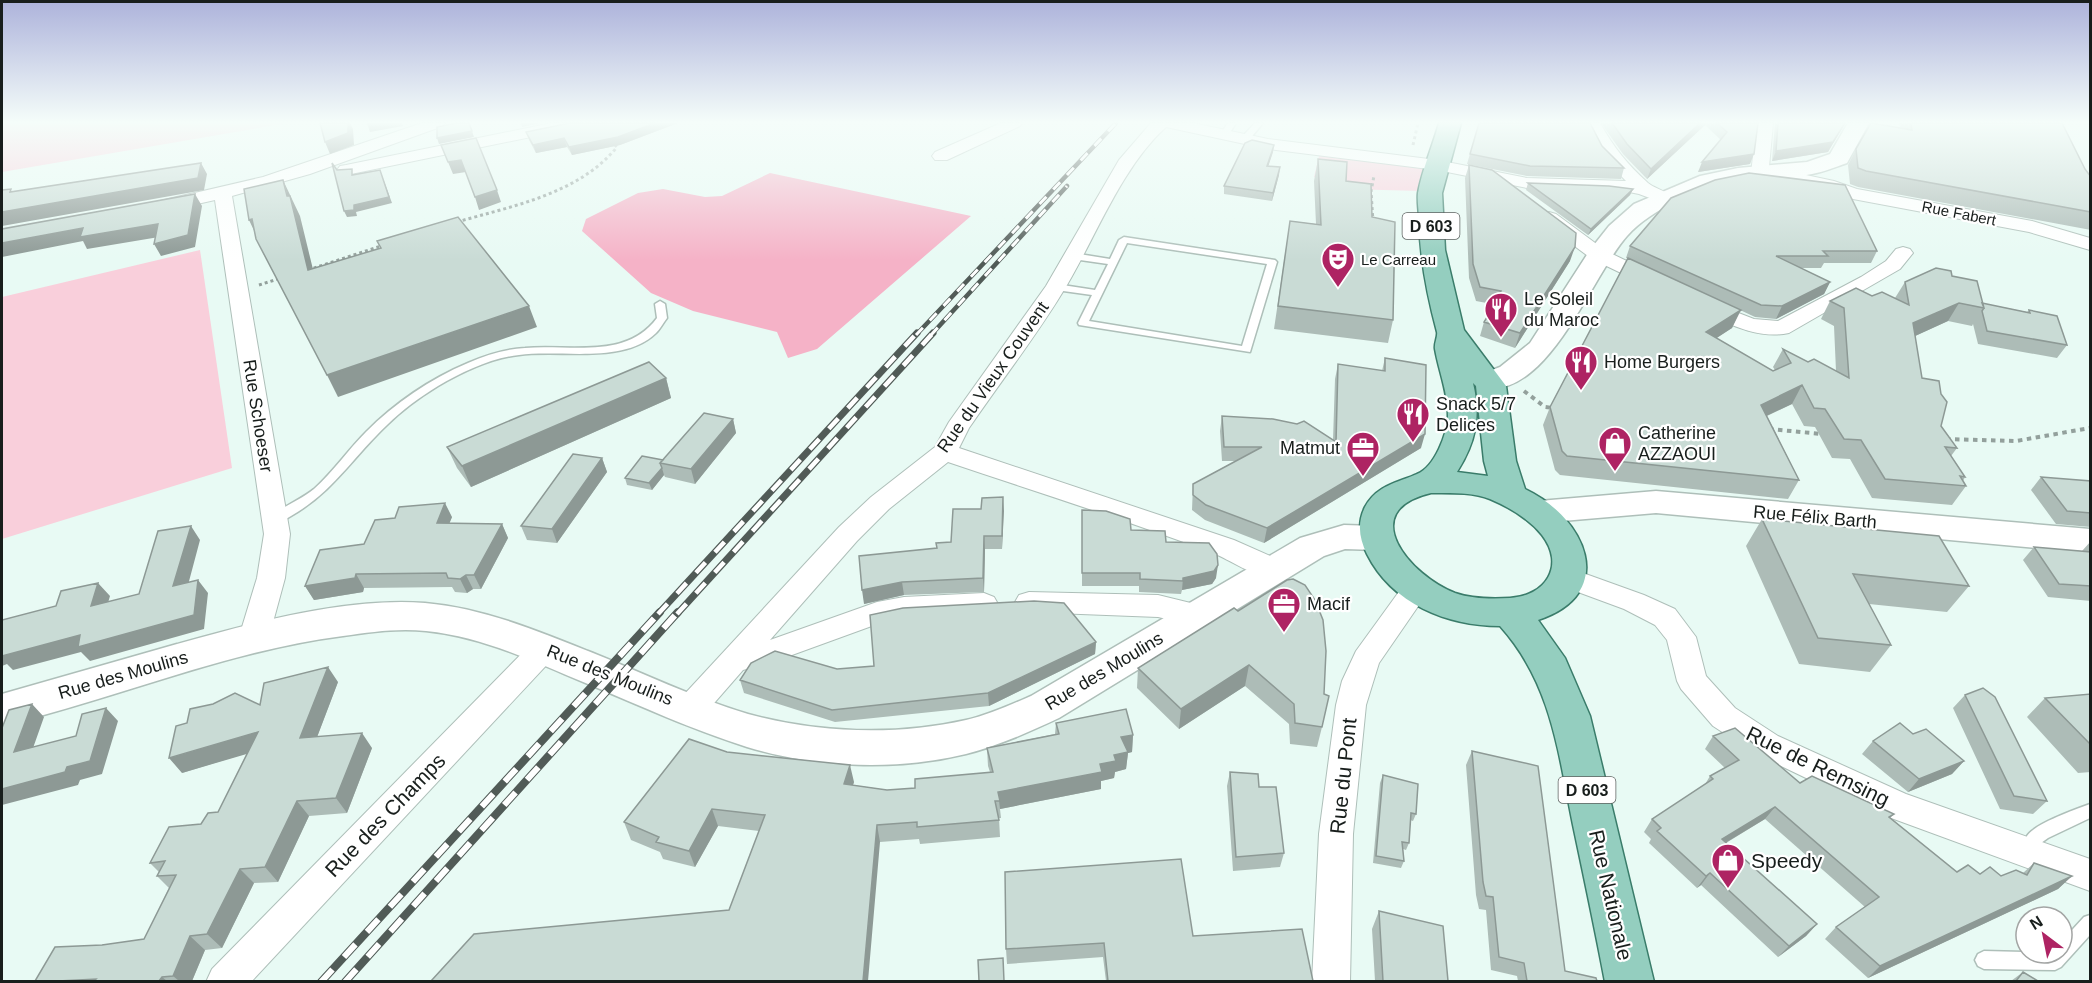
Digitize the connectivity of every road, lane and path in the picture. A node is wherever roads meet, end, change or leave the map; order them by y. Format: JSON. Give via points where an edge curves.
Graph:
{"nodes":[{"id":1,"x":310,"y":169,"type":"edge"},
{"id":2,"x":596,"y":169,"type":"edge"},
{"id":3,"x":1123,"y":169,"type":"edge"},
{"id":4,"x":1436,"y":169,"type":"edge"},
{"id":5,"x":1454,"y":169,"type":"edge"},
{"id":6,"x":1626,"y":169,"type":"edge"},
{"id":7,"x":1766,"y":169,"type":"edge"},
{"id":8,"x":1814,"y":169,"type":"edge"},
{"id":9,"x":1766,"y":172,"type":"junction"},
{"id":10,"x":1805,"y":173,"type":"junction"},
{"id":11,"x":1490,"y":177,"type":"junction"},
{"id":12,"x":1371,"y":191,"type":"edge"},
{"id":13,"x":223,"y":194,"type":"junction"},
{"id":14,"x":1653,"y":194,"type":"junction"},
{"id":15,"x":154,"y":208,"type":"edge"},
{"id":16,"x":448,"y":225,"type":"edge"},
{"id":17,"x":1373,"y":232,"type":"edge"},
{"id":18,"x":393,"y":242,"type":"edge"},
{"id":19,"x":2091,"y":244,"type":"edge"},
{"id":20,"x":1903,"y":253,"type":"dead end"},
{"id":21,"x":1599,"y":255,"type":"junction"},
{"id":22,"x":1073,"y":256,"type":"junction"},
{"id":23,"x":1113,"y":262,"type":"junction"},
{"id":24,"x":305,"y":271,"type":"edge"},
{"id":25,"x":283,"y":278,"type":"edge"},
{"id":26,"x":1056,"y":287,"type":"junction"},
{"id":27,"x":239,"y":292,"type":"junction"},
{"id":28,"x":1098,"y":293,"type":"junction"},
{"id":29,"x":660,"y":304,"type":"dead end"},
{"id":30,"x":1450,"y":331,"type":"junction"},
{"id":31,"x":1490,"y":384,"type":"junction"},
{"id":32,"x":1557,"y":408,"type":"edge"},
{"id":33,"x":2091,"y":428,"type":"edge"},
{"id":34,"x":1762,"y":429,"type":"edge"},
{"id":35,"x":1833,"y":435,"type":"edge"},
{"id":36,"x":1936,"y":438,"type":"edge"},
{"id":37,"x":945,"y":452,"type":"junction"},
{"id":38,"x":1431,"y":482,"type":"junction"},
{"id":39,"x":1510,"y":495,"type":"junction"},
{"id":40,"x":1539,"y":512,"type":"junction"},
{"id":41,"x":275,"y":520,"type":"junction"},
{"id":42,"x":1376,"y":538,"type":"junction"},
{"id":43,"x":2091,"y":541,"type":"edge"},
{"id":44,"x":1276,"y":570,"type":"junction"},
{"id":45,"x":1569,"y":578,"type":"junction"},
{"id":46,"x":1416,"y":589,"type":"junction"},
{"id":47,"x":1510,"y":613,"type":"junction"},
{"id":48,"x":1197,"y":615,"type":"junction"},
{"id":49,"x":255,"y":637,"type":"junction"},
{"id":50,"x":545,"y":648,"type":"junction"},
{"id":51,"x":735,"y":661,"type":"junction"},
{"id":52,"x":691,"y":708,"type":"junction"},
{"id":53,"x":2,"y":710,"type":"edge"},
{"id":54,"x":2091,"y":812,"type":"edge"},
{"id":55,"x":2034,"y":855,"type":"junction"},
{"id":56,"x":2091,"y":874,"type":"edge"},
{"id":57,"x":2091,"y":923,"type":"edge"},
{"id":58,"x":1984,"y":960,"type":"dead end"},
{"id":59,"x":225,"y":981,"type":"edge"},
{"id":60,"x":1331,"y":981,"type":"edge"},
{"id":61,"x":1630,"y":981,"type":"edge"}],
"edges":[{"from":1,"to":13,"type":"street"},
{"from":2,"to":16,"type":"path","via":[[548,193]]},
{"from":3,"to":22,"type":"street","name":"Rue du Vieux Couvent"},
{"from":4,"to":30,"type":"main road","number":"D 603","via":[[1430,193],[1432,250]]},
{"from":5,"to":11,"type":"street"},
{"from":6,"to":14,"type":"street"},
{"from":7,"to":9,"type":"street"},
{"from":8,"to":10,"type":"street"},
{"from":9,"to":10,"type":"street"},
{"from":9,"to":14,"type":"street"},
{"from":10,"to":19,"type":"street","name":"Rue Fabert","via":[[1852,194],[2032,227]]},
{"from":11,"to":14,"type":"street","via":[[1527,183],[1619,185]]},
{"from":11,"to":21,"type":"street"},
{"from":12,"to":17,"type":"path"},
{"from":13,"to":15,"type":"street"},
{"from":13,"to":27,"type":"street","name":"Rue Schoeser"},
{"from":14,"to":21,"type":"street"},
{"from":18,"to":24,"type":"path"},
{"from":20,"to":21,"type":"street","via":[[1893,265],[1781,328],[1750,325]]},
{"from":21,"to":31,"type":"street","via":[[1540,349]]},
{"from":22,"to":23,"type":"lane"},
{"from":22,"to":26,"type":"street","name":"Rue du Vieux Couvent"},
{"from":23,"to":28,"type":"lane"},
{"from":23,"to":28,"type":"lane","via":[[1124,240],[1272,262],[1246,350],[1083,323]]},
{"from":25,"to":27,"type":"path"},
{"from":26,"to":28,"type":"lane"},
{"from":26,"to":37,"type":"street","name":"Rue du Vieux Couvent","via":[[957,427]]},
{"from":27,"to":41,"type":"street","name":"Rue Schoeser"},
{"from":29,"to":41,"type":"lane","via":[[662,318],[650,333],[626,345],[579,352],[522,350],[490,358],[440,380],[379,426],[311,499]]},
{"from":30,"to":31,"type":"main road","number":"D 603"},
{"from":30,"to":38,"type":"main road","number":"D 603","via":[[1449,347],[1465,404],[1465,423],[1443,470]]},
{"from":31,"to":32,"type":"path","via":[[1516,388],[1531,394],[1545,407]]},
{"from":31,"to":39,"type":"main road","via":[[1500,461]]},
{"from":33,"to":36,"type":"path","via":[[2074,428],[2025,440]]},
{"from":34,"to":35,"type":"path"},
{"from":37,"to":44,"type":"street","via":[[1224,548]]},
{"from":37,"to":51,"type":"street","name":"Rue du Vieux Couvent","via":[[880,503],[848,534]]},
{"from":38,"to":39,"type":"main road","via":[[1467,482]]},
{"from":38,"to":42,"type":"main road","via":[[1392,497],[1379,514]]},
{"from":39,"to":40,"type":"main road"},
{"from":40,"to":43,"type":"street","name":"Rue Félix Barth","via":[[1656,502]]},
{"from":40,"to":45,"type":"main road","via":[[1556,528],[1569,551]]},
{"from":41,"to":49,"type":"street","name":"Rue Schoeser","via":[[271,578]]},
{"from":42,"to":44,"type":"street","name":"Rue des Moulins","via":[[1328,540]]},
{"from":42,"to":46,"type":"main road","via":[[1388,564]]},
{"from":44,"to":48,"type":"street","name":"Rue des Moulins"},
{"from":45,"to":47,"type":"main road","via":[[1559,594],[1536,608]]},
{"from":45,"to":55,"type":"street","name":"Rue de Remsing","via":[[1665,617],[1681,637],[1692,681],[1724,717],[1767,745],[1894,805]]},
{"from":46,"to":47,"type":"main road","via":[[1444,603],[1486,613]]},
{"from":46,"to":60,"type":"street","name":"Rue du Pont","via":[[1366,659],[1350,705],[1336,834]]},
{"from":47,"to":61,"type":"main road","name":"Rue Nationale","number":"D 603","via":[[1530,634],[1564,697]]},
{"from":48,"to":51,"type":"street","name":"Rue des Moulins","via":[[1158,606],[1034,602],[904,608],[877,613]]},
{"from":48,"to":52,"type":"street","name":"Rue des Moulins","via":[[1045,707],[966,737],[884,747],[799,742],[750,731]]},
{"from":49,"to":50,"type":"street","name":"Rue des Moulins","via":[[351,619],[424,617],[488,629]]},
{"from":49,"to":53,"type":"street","name":"Rue des Moulins"},
{"from":50,"to":52,"type":"street","name":"Rue des Moulins"},
{"from":50,"to":59,"type":"street","name":"Rue des Champs"},
{"from":51,"to":52,"type":"street","name":"Rue du Vieux Couvent"},
{"from":54,"to":55,"type":"lane","via":[[2042,833],[2033,840]]},
{"from":55,"to":56,"type":"street","name":"Rue de Remsing"},
{"from":57,"to":58,"type":"lane","via":[[2055,961]]}]}
